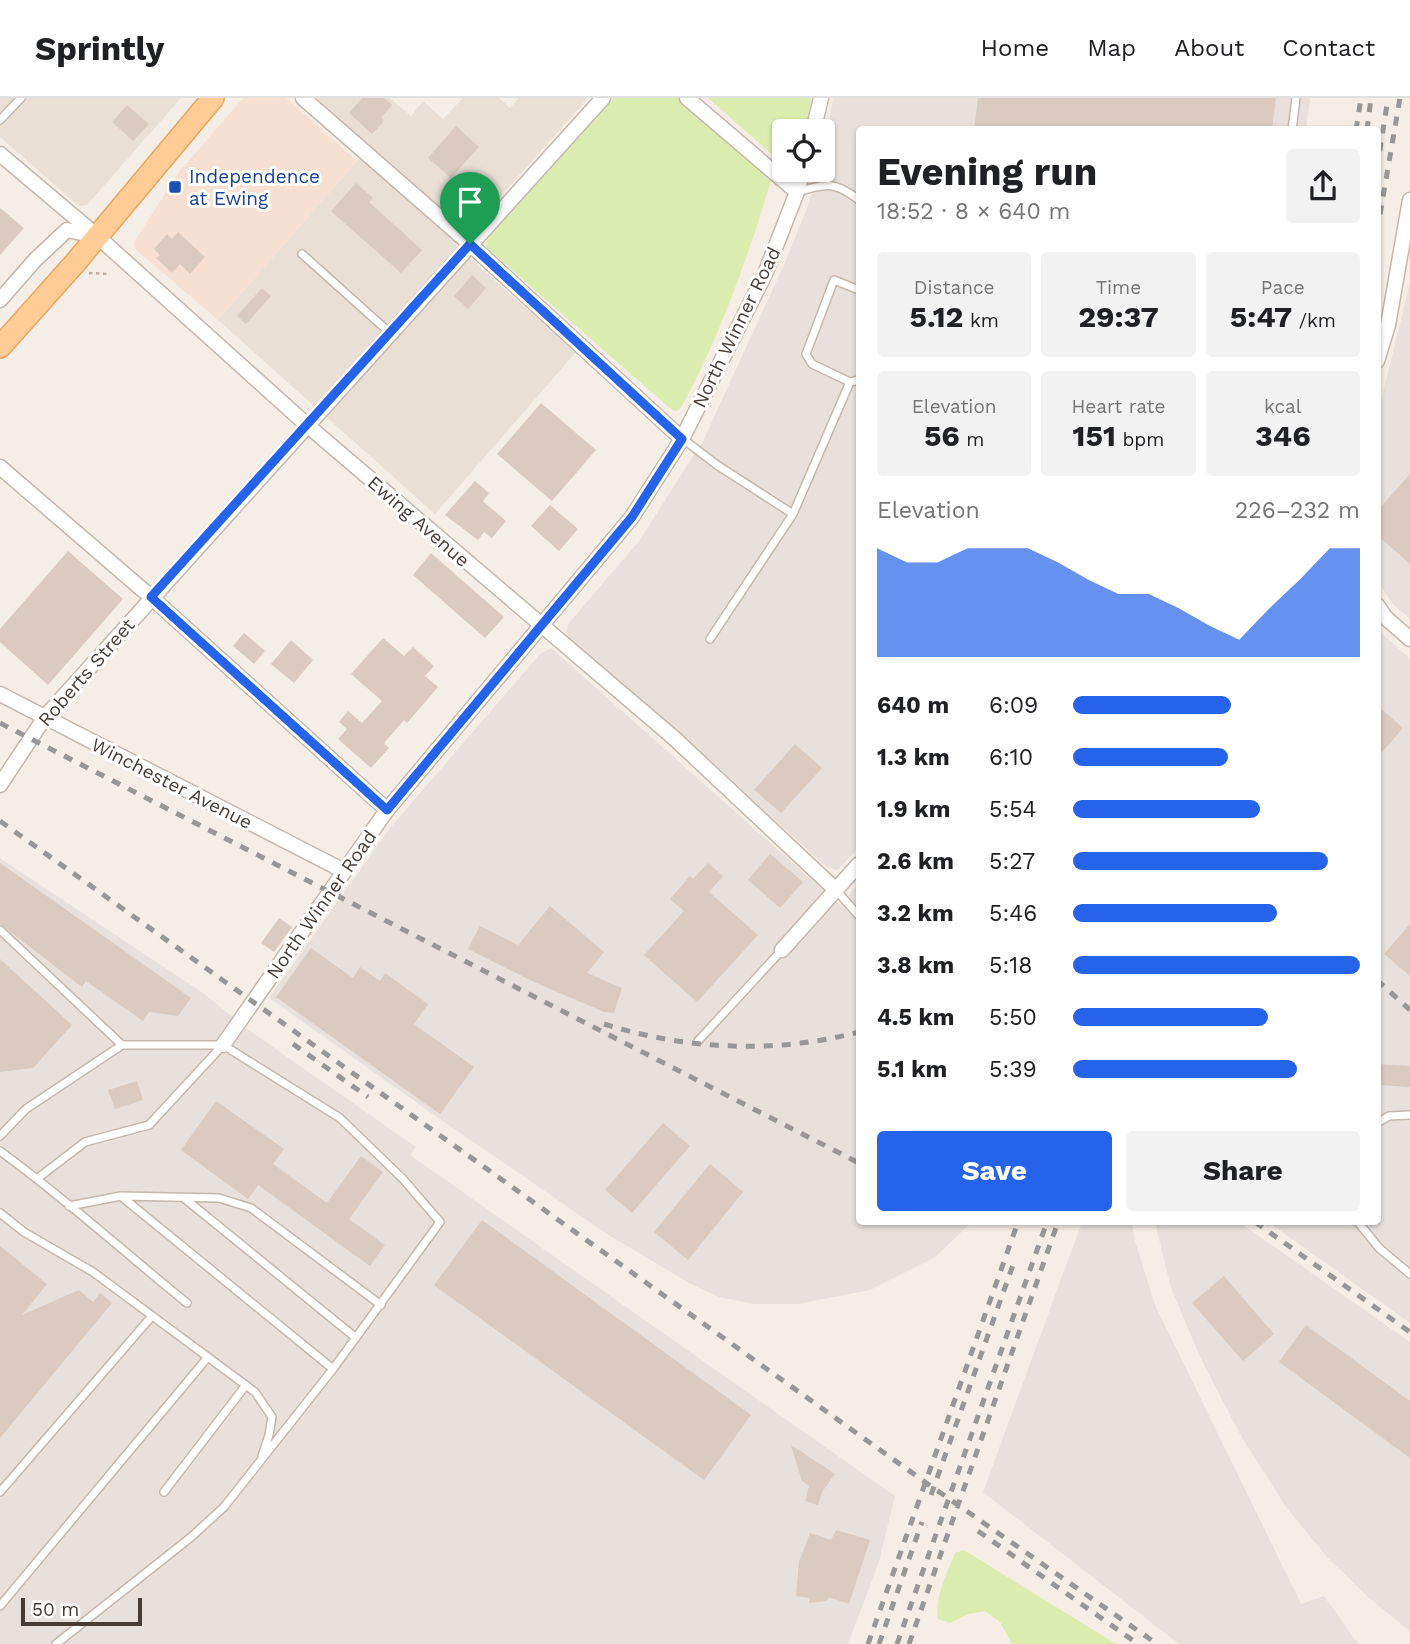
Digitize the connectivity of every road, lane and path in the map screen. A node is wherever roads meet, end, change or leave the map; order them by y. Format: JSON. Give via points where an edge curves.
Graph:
{"nodes":[{"id":1,"x":21,"y":98,"type":"edge"},
{"id":2,"x":213,"y":98,"type":"edge"},
{"id":3,"x":303,"y":98,"type":"edge"},
{"id":4,"x":603,"y":98,"type":"edge"},
{"id":5,"x":687,"y":98,"type":"edge"},
{"id":6,"x":821,"y":98,"type":"edge"},
{"id":7,"x":1296,"y":98,"type":"edge"},
{"id":8,"x":816,"y":119,"type":"edge"},
{"id":9,"x":0,"y":120,"type":"edge"},
{"id":10,"x":1292,"y":126,"type":"edge"},
{"id":11,"x":0,"y":154,"type":"edge"},
{"id":12,"x":800,"y":182,"type":"edge"},
{"id":13,"x":797,"y":192,"type":"junction"},
{"id":14,"x":856,"y":197,"type":"edge"},
{"id":15,"x":1410,"y":200,"type":"edge"},
{"id":16,"x":97,"y":236,"type":"junction"},
{"id":17,"x":470,"y":244,"type":"junction"},
{"id":18,"x":302,"y":254,"type":"dead end"},
{"id":19,"x":83,"y":269,"type":"junction"},
{"id":20,"x":109,"y":274,"type":"dead end"},
{"id":21,"x":856,"y":289,"type":"edge"},
{"id":22,"x":0,"y":300,"type":"edge"},
{"id":23,"x":390,"y":333,"type":"junction"},
{"id":24,"x":0,"y":347,"type":"edge"},
{"id":25,"x":1381,"y":348,"type":"edge"},
{"id":26,"x":856,"y":381,"type":"edge"},
{"id":27,"x":849,"y":382,"type":"junction"},
{"id":28,"x":307,"y":425,"type":"junction"},
{"id":29,"x":682,"y":439,"type":"junction"},
{"id":30,"x":0,"y":467,"type":"edge"},
{"id":31,"x":793,"y":514,"type":"junction"},
{"id":32,"x":151,"y":597,"type":"junction"},
{"id":33,"x":1381,"y":611,"type":"edge"},
{"id":34,"x":542,"y":627,"type":"junction"},
{"id":35,"x":710,"y":639,"type":"dead end"},
{"id":36,"x":1410,"y":639,"type":"edge"},
{"id":37,"x":0,"y":694,"type":"edge"},
{"id":38,"x":45,"y":717,"type":"junction"},
{"id":39,"x":0,"y":785,"type":"edge"},
{"id":40,"x":387,"y":810,"type":"junction"},
{"id":41,"x":856,"y":867,"type":"edge"},
{"id":42,"x":344,"y":872,"type":"junction"},
{"id":43,"x":836,"y":890,"type":"junction"},
{"id":44,"x":856,"y":913,"type":"edge"},
{"id":45,"x":0,"y":930,"type":"edge"},
{"id":46,"x":782,"y":950,"type":"joint"},
{"id":47,"x":698,"y":1041,"type":"dead end"},
{"id":48,"x":122,"y":1045,"type":"junction"},
{"id":49,"x":223,"y":1045,"type":"junction"},
{"id":50,"x":1410,"y":1115,"type":"edge"},
{"id":51,"x":1381,"y":1121,"type":"edge"},
{"id":52,"x":0,"y":1136,"type":"edge"},
{"id":53,"x":0,"y":1151,"type":"edge"},
{"id":54,"x":38,"y":1178,"type":"junction"},
{"id":55,"x":121,"y":1196,"type":"junction"},
{"id":56,"x":184,"y":1198,"type":"junction"},
{"id":57,"x":69,"y":1206,"type":"junction"},
{"id":58,"x":0,"y":1213,"type":"edge"},
{"id":59,"x":1360,"y":1225,"type":"edge"},
{"id":60,"x":1410,"y":1274,"type":"edge"},
{"id":61,"x":187,"y":1303,"type":"dead end"},
{"id":62,"x":381,"y":1306,"type":"junction"},
{"id":63,"x":152,"y":1316,"type":"junction"},
{"id":64,"x":356,"y":1338,"type":"junction"},
{"id":65,"x":208,"y":1357,"type":"junction"},
{"id":66,"x":333,"y":1369,"type":"junction"},
{"id":67,"x":246,"y":1385,"type":"junction"},
{"id":68,"x":260,"y":1464,"type":"junction"},
{"id":69,"x":0,"y":1492,"type":"edge"},
{"id":70,"x":164,"y":1492,"type":"dead end"},
{"id":71,"x":0,"y":1606,"type":"edge"},
{"id":72,"x":56,"y":1644,"type":"edge"}],
"edges":[{"from":1,"to":9,"type":"lane"},
{"from":2,"to":16,"type":"main road"},
{"from":3,"to":17,"type":"street"},
{"from":4,"to":17,"type":"street","name":"Roberts Street"},
{"from":5,"to":13,"type":"street"},
{"from":6,"to":8,"type":"street"},
{"from":7,"to":10,"type":"lane"},
{"from":11,"to":16,"type":"street","name":"Ewing Avenue"},
{"from":12,"to":13,"type":"street","name":"North Winner Road"},
{"from":13,"to":14,"type":"lane","via":[[822,184],[846,189]]},
{"from":13,"to":29,"type":"street","name":"North Winner Road","via":[[765,274]]},
{"from":15,"to":25,"type":"street"},
{"from":16,"to":19,"type":"main road"},
{"from":16,"to":22,"type":"street","via":[[67,230]]},
{"from":16,"to":28,"type":"street","name":"Ewing Avenue"},
{"from":17,"to":23,"type":"street","name":"Roberts Street"},
{"from":17,"to":29,"type":"street"},
{"from":18,"to":23,"type":"lane"},
{"from":19,"to":20,"type":"path"},
{"from":19,"to":24,"type":"main road"},
{"from":21,"to":27,"type":"lane","via":[[834,280],[806,354],[812,364]]},
{"from":23,"to":28,"type":"street","name":"Roberts Street"},
{"from":26,"to":27,"type":"lane"},
{"from":27,"to":31,"type":"lane"},
{"from":28,"to":32,"type":"street","name":"Roberts Street"},
{"from":28,"to":34,"type":"street","name":"Ewing Avenue"},
{"from":29,"to":31,"type":"lane"},
{"from":29,"to":34,"type":"street","name":"North Winner Road","via":[[632,517]]},
{"from":30,"to":32,"type":"street"},
{"from":31,"to":35,"type":"lane"},
{"from":32,"to":38,"type":"street","name":"Roberts Street"},
{"from":32,"to":40,"type":"street"},
{"from":33,"to":36,"type":"street"},
{"from":34,"to":40,"type":"street","name":"North Winner Road"},
{"from":34,"to":43,"type":"street","name":"Ewing Avenue","via":[[674,738]]},
{"from":37,"to":38,"type":"street","name":"Winchester Avenue"},
{"from":38,"to":39,"type":"street","name":"Roberts Street"},
{"from":38,"to":42,"type":"street","name":"Winchester Avenue"},
{"from":40,"to":42,"type":"street","name":"North Winner Road"},
{"from":41,"to":43,"type":"street"},
{"from":42,"to":49,"type":"street","name":"North Winner Road"},
{"from":43,"to":44,"type":"lane"},
{"from":43,"to":46,"type":"street"},
{"from":45,"to":48,"type":"lane"},
{"from":46,"to":47,"type":"lane"},
{"from":48,"to":49,"type":"lane"},
{"from":48,"to":52,"type":"lane","via":[[26,1110]]},
{"from":49,"to":54,"type":"lane","via":[[149,1125],[85,1142]]},
{"from":49,"to":62,"type":"lane","via":[[340,1118],[440,1222]]},
{"from":50,"to":51,"type":"lane"},
{"from":53,"to":54,"type":"lane"},
{"from":54,"to":57,"type":"lane"},
{"from":55,"to":56,"type":"lane"},
{"from":55,"to":57,"type":"lane"},
{"from":55,"to":66,"type":"lane"},
{"from":56,"to":62,"type":"lane","via":[[219,1198],[251,1208]]},
{"from":56,"to":64,"type":"lane"},
{"from":57,"to":61,"type":"lane"},
{"from":58,"to":63,"type":"lane"},
{"from":59,"to":60,"type":"lane"},
{"from":62,"to":64,"type":"lane"},
{"from":63,"to":65,"type":"lane"},
{"from":63,"to":69,"type":"lane"},
{"from":64,"to":66,"type":"lane"},
{"from":65,"to":67,"type":"lane"},
{"from":65,"to":71,"type":"lane"},
{"from":66,"to":68,"type":"lane"},
{"from":67,"to":68,"type":"lane","via":[[272,1417]]},
{"from":67,"to":70,"type":"lane"},
{"from":68,"to":72,"type":"lane","via":[[225,1507],[190,1538]]}]}
